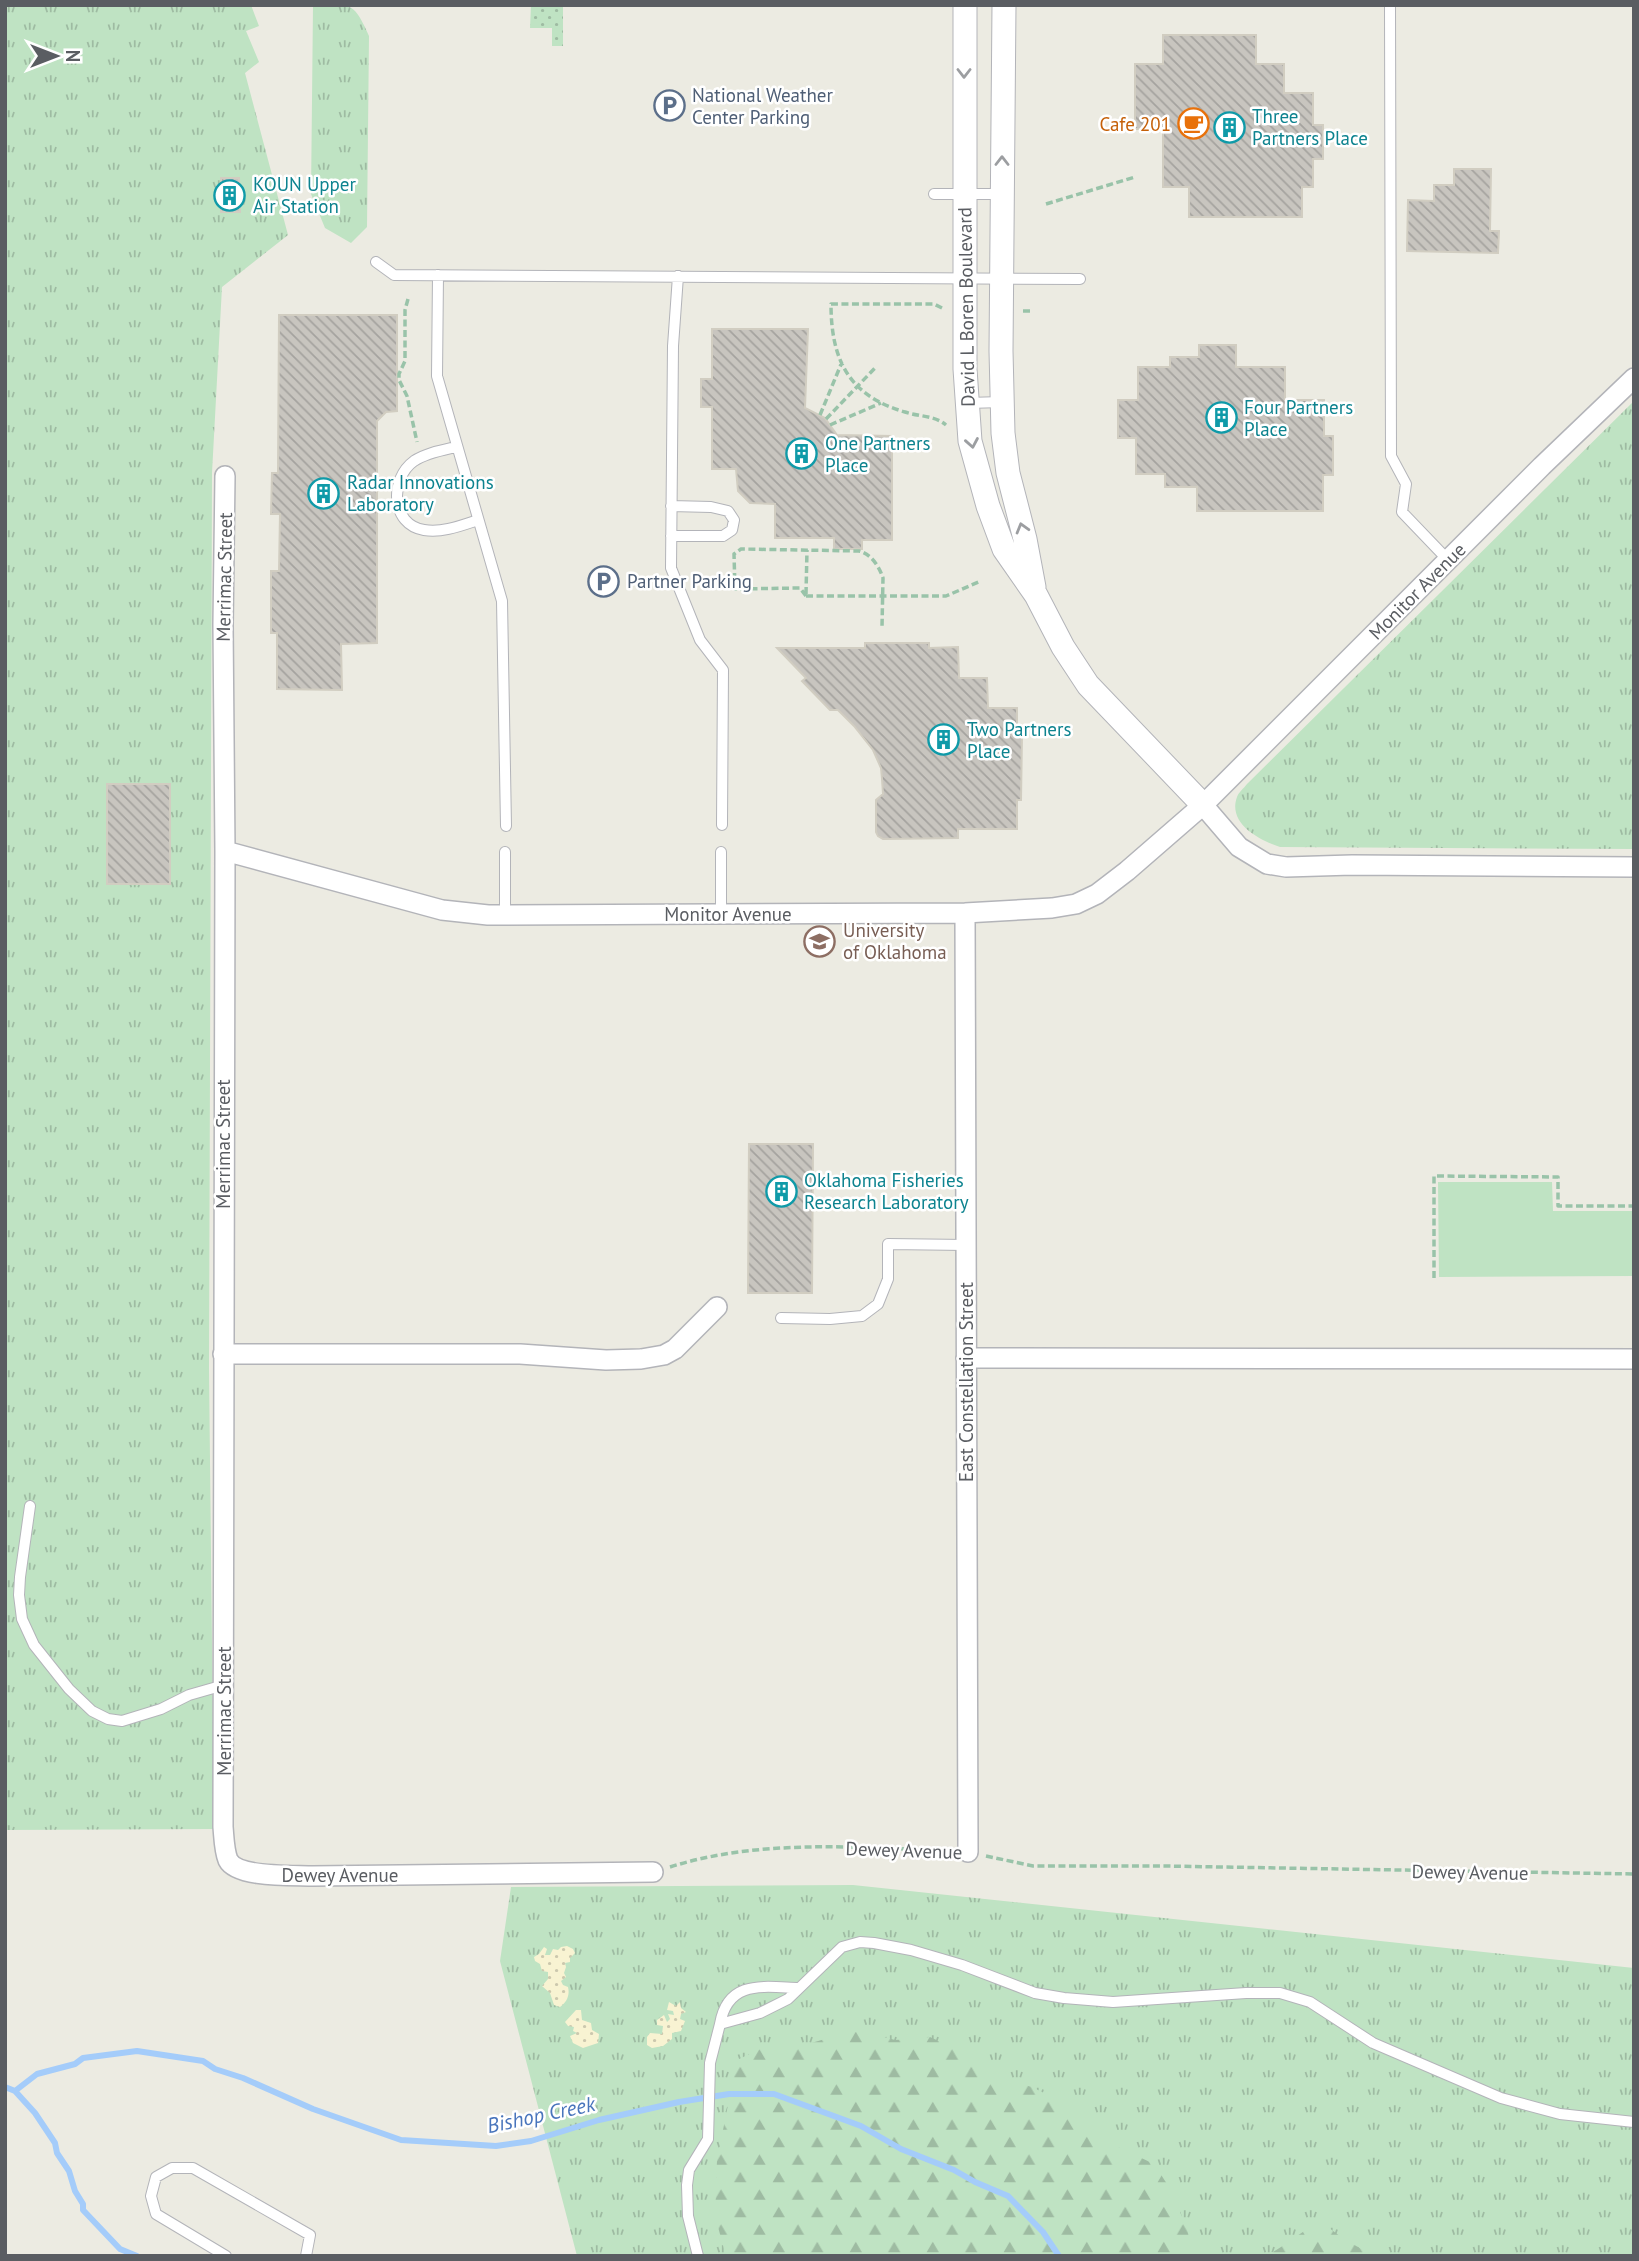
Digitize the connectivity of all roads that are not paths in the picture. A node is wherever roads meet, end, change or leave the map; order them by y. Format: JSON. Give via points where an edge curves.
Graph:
{"nodes":[{"id":1,"x":965,"y":5,"type":"edge"},
{"id":2,"x":1004,"y":5,"type":"edge"},
{"id":3,"x":1390,"y":5,"type":"edge"},
{"id":4,"x":964,"y":193,"type":"junction"},
{"id":5,"x":934,"y":194,"type":"dead end"},
{"id":6,"x":1002,"y":194,"type":"junction"},
{"id":7,"x":376,"y":262,"type":"dead end"},
{"id":8,"x":438,"y":275,"type":"junction"},
{"id":9,"x":678,"y":276,"type":"junction"},
{"id":10,"x":964,"y":277,"type":"junction"},
{"id":11,"x":1001,"y":279,"type":"junction"},
{"id":12,"x":1080,"y":279,"type":"dead end"},
{"id":13,"x":1634,"y":378,"type":"edge"},
{"id":14,"x":1002,"y":402,"type":"junction"},
{"id":15,"x":968,"y":403,"type":"junction"},
{"id":16,"x":456,"y":447,"type":"junction"},
{"id":17,"x":225,"y":476,"type":"dead end"},
{"id":18,"x":671,"y":506,"type":"junction"},
{"id":19,"x":478,"y":520,"type":"junction"},
{"id":20,"x":671,"y":536,"type":"junction"},
{"id":21,"x":1448,"y":560,"type":"junction"},
{"id":22,"x":1036,"y":594,"type":"junction"},
{"id":23,"x":1203,"y":805,"type":"junction"},
{"id":24,"x":722,"y":825,"type":"dead end"},
{"id":25,"x":506,"y":826,"type":"dead end"},
{"id":26,"x":225,"y":851,"type":"junction"},
{"id":27,"x":505,"y":852,"type":"dead end"},
{"id":28,"x":721,"y":852,"type":"dead end"},
{"id":29,"x":1634,"y":867,"type":"edge"},
{"id":30,"x":965,"y":913,"type":"junction"},
{"id":31,"x":721,"y":914,"type":"junction"},
{"id":32,"x":505,"y":915,"type":"junction"},
{"id":33,"x":966,"y":1245,"type":"junction"},
{"id":34,"x":717,"y":1307,"type":"dead end"},
{"id":35,"x":781,"y":1318,"type":"dead end"},
{"id":36,"x":223,"y":1354,"type":"junction"},
{"id":37,"x":966,"y":1358,"type":"junction"},
{"id":38,"x":1634,"y":1359,"type":"edge"},
{"id":39,"x":30,"y":1506,"type":"dead end"},
{"id":40,"x":223,"y":1685,"type":"junction"},
{"id":41,"x":224,"y":1813,"type":"joint"},
{"id":42,"x":968,"y":1852,"type":"road end"},
{"id":43,"x":653,"y":1872,"type":"road end"},
{"id":44,"x":799,"y":1988,"type":"junction"},
{"id":45,"x":720,"y":2024,"type":"junction"},
{"id":46,"x":1634,"y":2122,"type":"edge"},
{"id":47,"x":226,"y":2256,"type":"edge"},
{"id":48,"x":306,"y":2256,"type":"edge"},
{"id":49,"x":698,"y":2256,"type":"edge"}],
"edges":[{"from":1,"to":4,"type":"street","name":"David L Boren Boulevard","one_way":true},
{"from":6,"to":2,"type":"street","name":"David L Boren Boulevard","one_way":true},
{"from":3,"to":21,"type":"lane","via":[[1391,456],[1406,484],[1402,512]]},
{"from":4,"to":5,"type":"lane"},
{"from":4,"to":6,"type":"lane"},
{"from":4,"to":10,"type":"street","name":"David L Boren Boulevard"},
{"from":6,"to":11,"type":"street","name":"David L Boren Boulevard"},
{"from":7,"to":8,"type":"lane","via":[[394,275]]},
{"from":8,"to":9,"type":"lane"},
{"from":8,"to":16,"type":"lane","via":[[437,376]]},
{"from":9,"to":10,"type":"lane"},
{"from":9,"to":18,"type":"lane"},
{"from":10,"to":11,"type":"lane"},
{"from":10,"to":15,"type":"street","name":"David L Boren Boulevard"},
{"from":11,"to":12,"type":"lane"},
{"from":11,"to":14,"type":"street","name":"David L Boren Boulevard"},
{"from":13,"to":21,"type":"street","name":"Monitor Avenue"},
{"from":14,"to":15,"type":"lane"},
{"from":22,"to":14,"type":"street","name":"David L Boren Boulevard","one_way":true,"via":[[1008,473]]},
{"from":15,"to":22,"type":"street","name":"David L Boren Boulevard","one_way":true,"via":[[971,441],[988,506],[1004,549]]},
{"from":16,"to":19,"type":"lane"},
{"from":16,"to":19,"type":"lane","via":[[407,467],[399,478],[398,505],[402,515],[420,530],[441,531]]},
{"from":17,"to":26,"type":"street","name":"Merrimac Street"},
{"from":18,"to":20,"type":"lane"},
{"from":18,"to":20,"type":"lane","via":[[728,511],[734,520],[732,530],[723,536]]},
{"from":19,"to":25,"type":"lane","via":[[502,601]]},
{"from":20,"to":24,"type":"lane","via":[[671,568],[700,640],[723,670]]},
{"from":21,"to":23,"type":"street","name":"Monitor Avenue"},
{"from":22,"to":23,"type":"street","name":"David L Boren Boulevard","via":[[1088,685]]},
{"from":23,"to":29,"type":"street","via":[[1239,847],[1267,864],[1286,867]]},
{"from":23,"to":30,"type":"street","name":"Monitor Avenue","via":[[1127,871],[1076,904]]},
{"from":26,"to":32,"type":"street","name":"Monitor Avenue","via":[[442,910]]},
{"from":26,"to":36,"type":"street","name":"Merrimac Street"},
{"from":27,"to":32,"type":"lane"},
{"from":28,"to":31,"type":"lane"},
{"from":30,"to":31,"type":"street","name":"Monitor Avenue"},
{"from":30,"to":33,"type":"street","name":"East Constellation Street"},
{"from":31,"to":32,"type":"street","name":"Monitor Avenue"},
{"from":33,"to":35,"type":"lane","via":[[888,1244],[888,1279],[878,1304],[862,1316]]},
{"from":33,"to":37,"type":"street","name":"East Constellation Street"},
{"from":34,"to":36,"type":"street","via":[[675,1349],[640,1359],[520,1354]]},
{"from":36,"to":40,"type":"street","name":"Merrimac Street"},
{"from":37,"to":38,"type":"street"},
{"from":37,"to":42,"type":"street","name":"East Constellation Street"},
{"from":39,"to":40,"type":"lane","via":[[20,1577],[22,1619],[34,1645],[92,1712],[122,1721]]},
{"from":40,"to":41,"type":"street","name":"Merrimac Street"},
{"from":41,"to":43,"type":"street","name":"Dewey Avenue","via":[[229,1861],[245,1871],[313,1876]]},
{"from":44,"to":45,"type":"lane","via":[[760,2013]]},
{"from":44,"to":45,"type":"lane","via":[[768,1986],[740,1991],[729,2000]]},
{"from":44,"to":46,"type":"lane","via":[[842,1947],[860,1942],[911,1950],[1035,1993],[1064,1998],[1113,2002],[1280,1993],[1310,2002],[1409,2060],[1501,2098],[1560,2114]]},
{"from":45,"to":49,"type":"lane","via":[[710,2063],[708,2139],[689,2170],[687,2185],[688,2216]]},
{"from":47,"to":48,"type":"lane","via":[[156,2214],[150,2196],[156,2177],[172,2168],[193,2168],[310,2235]]}]}
